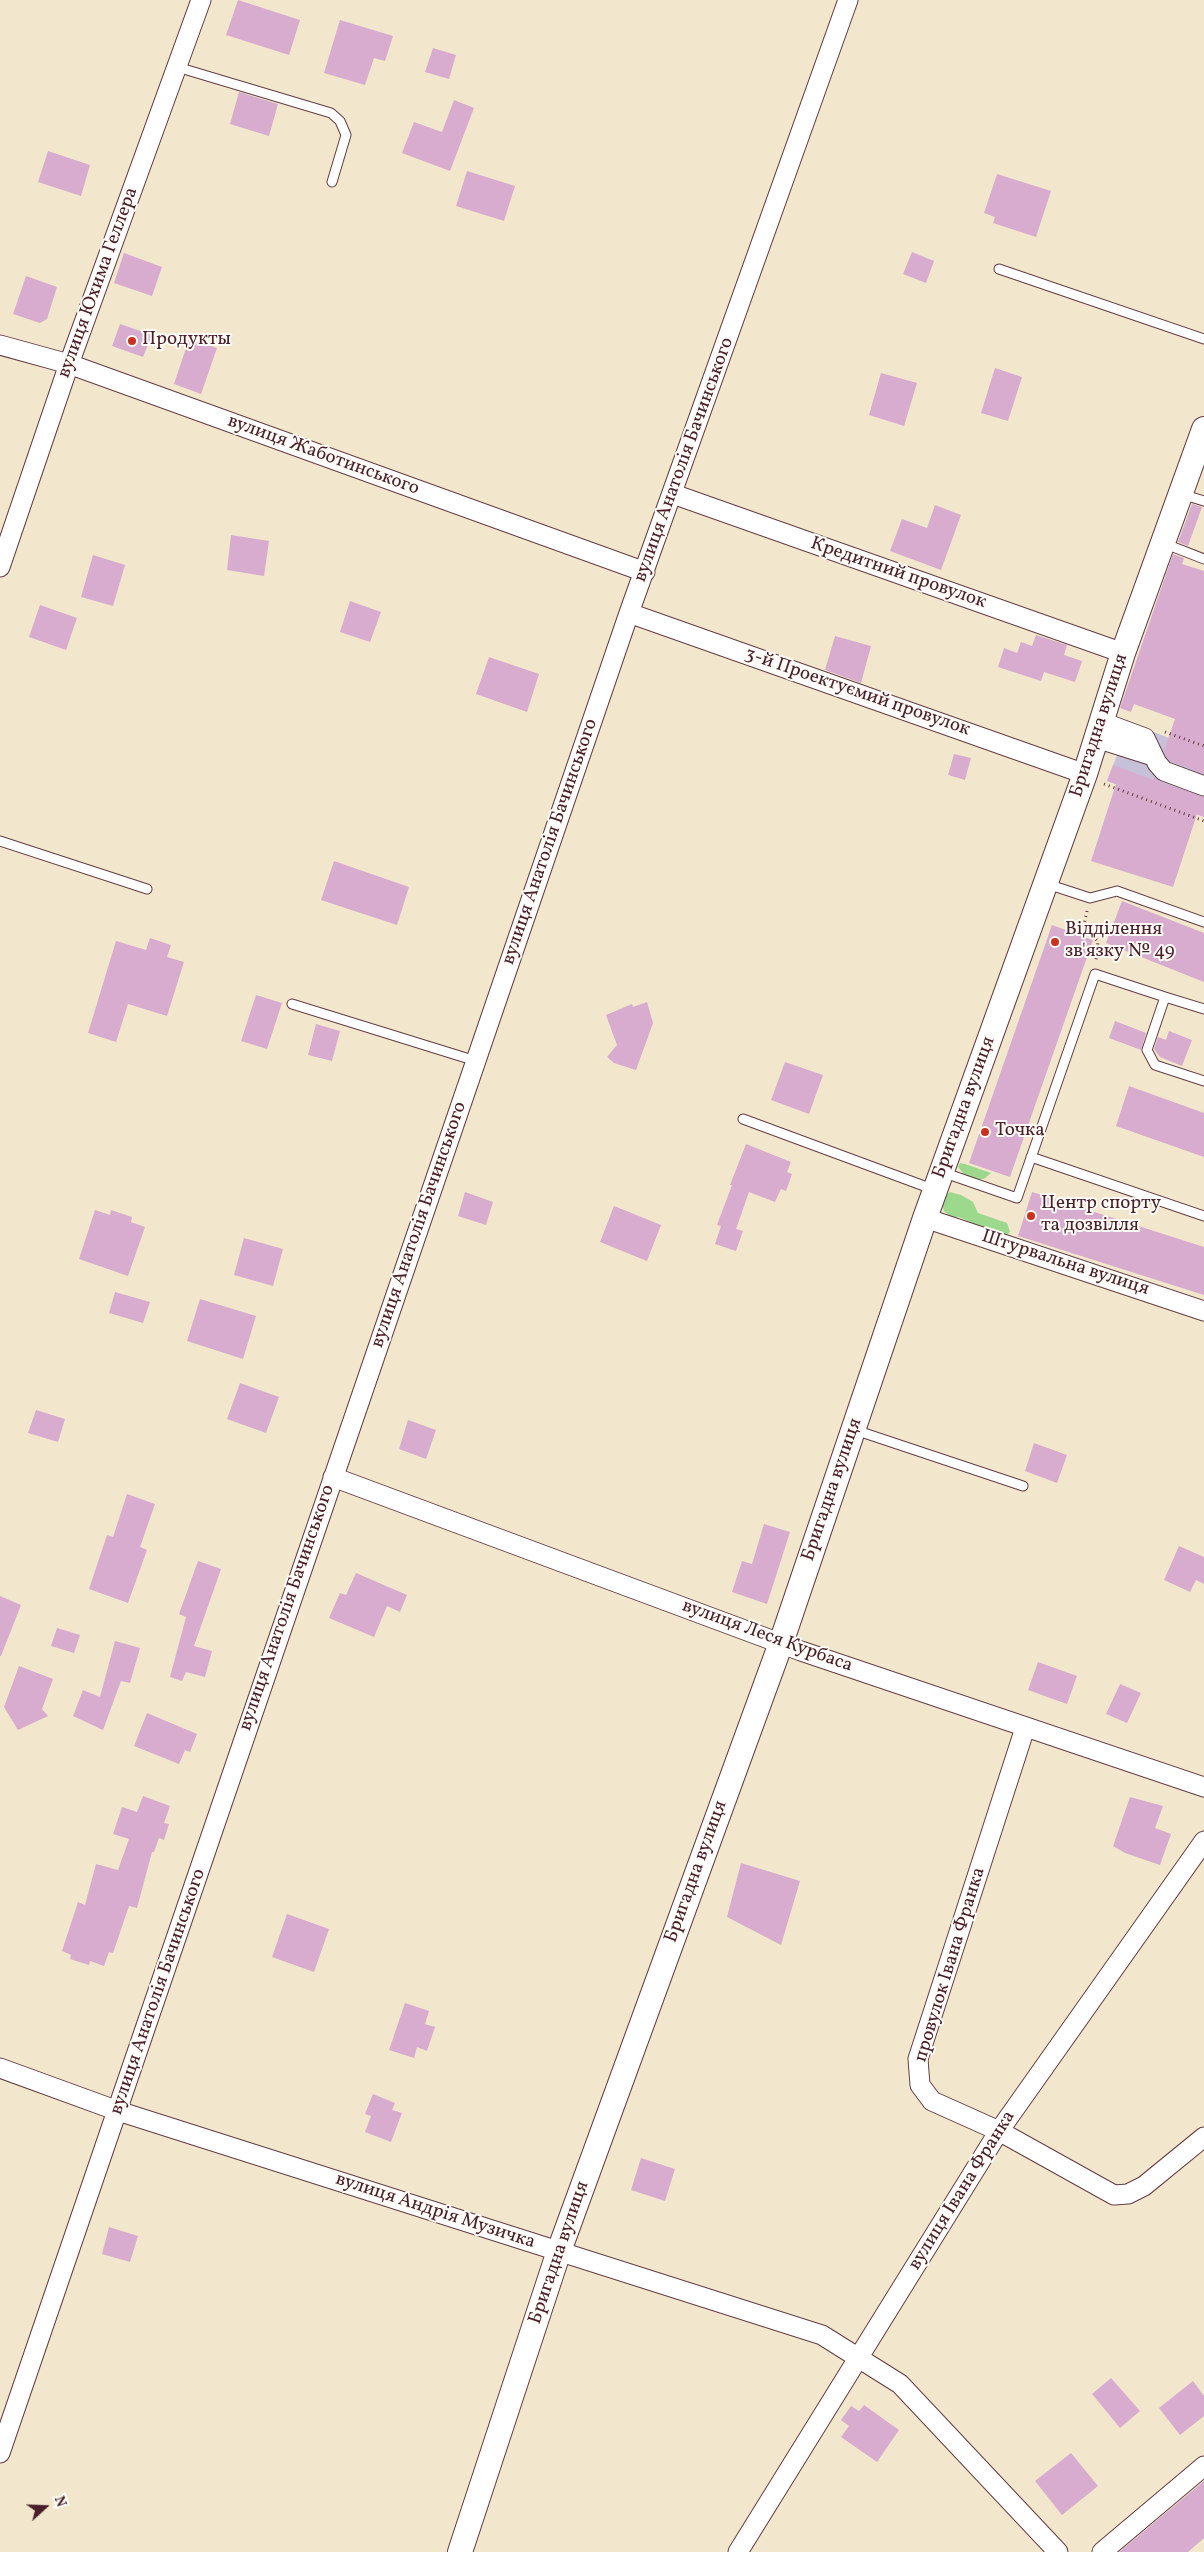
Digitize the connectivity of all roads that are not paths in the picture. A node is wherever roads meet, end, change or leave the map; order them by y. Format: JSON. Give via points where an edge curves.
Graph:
{"nodes":[{"id":1,"x":201,"y":0,"type":"edge"},
{"id":2,"x":848,"y":0,"type":"edge"},
{"id":3,"x":177,"y":67,"type":"junction"},
{"id":4,"x":332,"y":182,"type":"dead end"},
{"id":5,"x":999,"y":269,"type":"dead end"},
{"id":6,"x":1204,"y":339,"type":"edge"},
{"id":7,"x":0,"y":345,"type":"edge"},
{"id":8,"x":69,"y":364,"type":"junction"},
{"id":9,"x":1204,"y":428,"type":"edge"},
{"id":10,"x":673,"y":494,"type":"junction"},
{"id":11,"x":1180,"y":494,"type":"junction"},
{"id":12,"x":1204,"y":501,"type":"edge"},
{"id":13,"x":1163,"y":543,"type":"junction"},
{"id":14,"x":1204,"y":559,"type":"edge"},
{"id":15,"x":0,"y":567,"type":"edge"},
{"id":16,"x":645,"y":572,"type":"junction"},
{"id":17,"x":630,"y":613,"type":"junction"},
{"id":18,"x":1123,"y":653,"type":"junction"},
{"id":19,"x":1099,"y":730,"type":"junction"},
{"id":20,"x":1085,"y":775,"type":"junction"},
{"id":21,"x":1204,"y":786,"type":"edge"},
{"id":22,"x":0,"y":841,"type":"edge"},
{"id":23,"x":1046,"y":884,"type":"junction"},
{"id":24,"x":147,"y":889,"type":"dead end"},
{"id":25,"x":1204,"y":922,"type":"edge"},
{"id":26,"x":1165,"y":998,"type":"junction"},
{"id":27,"x":292,"y":1004,"type":"dead end"},
{"id":28,"x":1204,"y":1009,"type":"edge"},
{"id":29,"x":476,"y":1061,"type":"junction"},
{"id":30,"x":1204,"y":1081,"type":"edge"},
{"id":31,"x":743,"y":1118,"type":"dead end"},
{"id":32,"x":1031,"y":1157,"type":"junction"},
{"id":33,"x":939,"y":1182,"type":"junction"},
{"id":34,"x":1204,"y":1216,"type":"edge"},
{"id":35,"x":926,"y":1218,"type":"junction"},
{"id":36,"x":1204,"y":1311,"type":"edge"},
{"id":37,"x":853,"y":1430,"type":"junction"},
{"id":38,"x":333,"y":1477,"type":"junction"},
{"id":39,"x":1023,"y":1486,"type":"dead end"},
{"id":40,"x":781,"y":1643,"type":"junction"},
{"id":41,"x":1025,"y":1728,"type":"junction"},
{"id":42,"x":1204,"y":1787,"type":"edge"},
{"id":43,"x":1204,"y":1841,"type":"edge"},
{"id":44,"x":0,"y":2068,"type":"edge"},
{"id":45,"x":118,"y":2112,"type":"junction"},
{"id":46,"x":999,"y":2131,"type":"junction"},
{"id":47,"x":1204,"y":2136,"type":"edge"},
{"id":48,"x":559,"y":2251,"type":"junction"},
{"id":49,"x":859,"y":2357,"type":"junction"},
{"id":50,"x":2,"y":2441,"type":"edge"},
{"id":51,"x":1204,"y":2466,"type":"edge"},
{"id":52,"x":460,"y":2552,"type":"edge"},
{"id":53,"x":738,"y":2552,"type":"edge"},
{"id":54,"x":1058,"y":2552,"type":"edge"},
{"id":55,"x":1102,"y":2552,"type":"edge"}],
"edges":[{"from":1,"to":3,"type":"street","name":"вулиця Юхима Геллера"},
{"from":2,"to":10,"type":"street","name":"вулиця Анатолія Бачинського"},
{"from":3,"to":4,"type":"lane","via":[[331,113],[340,121],[346,135]]},
{"from":3,"to":8,"type":"street","name":"вулиця Юхима Геллера"},
{"from":5,"to":6,"type":"lane"},
{"from":7,"to":8,"type":"street","name":"вулиця Жаботинського"},
{"from":8,"to":15,"type":"street","name":"вулиця Юхима Геллера"},
{"from":8,"to":16,"type":"street","name":"вулиця Жаботинського"},
{"from":9,"to":11,"type":"street","name":"Бригадна вулиця"},
{"from":10,"to":16,"type":"street","name":"вулиця Анатолія Бачинського"},
{"from":10,"to":18,"type":"street","name":"Кредитний провулок"},
{"from":11,"to":12,"type":"lane"},
{"from":11,"to":13,"type":"street","name":"Бригадна вулиця"},
{"from":13,"to":14,"type":"lane"},
{"from":13,"to":18,"type":"street","name":"Бригадна вулиця"},
{"from":16,"to":17,"type":"street","name":"вулиця Анатолія Бачинського"},
{"from":17,"to":20,"type":"street","name":"3-й Проектуємий провулок"},
{"from":17,"to":29,"type":"street","name":"вулиця Анатолія Бачинського"},
{"from":18,"to":19,"type":"street","name":"Бригадна вулиця"},
{"from":19,"to":20,"type":"street","name":"Бригадна вулиця"},
{"from":19,"to":21,"type":"street","via":[[1144,738],[1164,771]]},
{"from":20,"to":23,"type":"street","name":"Бригадна вулиця"},
{"from":22,"to":24,"type":"lane"},
{"from":23,"to":25,"type":"lane","via":[[1090,898],[1117,891]]},
{"from":23,"to":33,"type":"street","name":"Бригадна вулиця"},
{"from":26,"to":28,"type":"lane"},
{"from":26,"to":30,"type":"lane","via":[[1147,1050],[1155,1065]]},
{"from":26,"to":32,"type":"lane","via":[[1095,974]]},
{"from":27,"to":29,"type":"lane"},
{"from":29,"to":38,"type":"street","name":"вулиця Анатолія Бачинського"},
{"from":31,"to":33,"type":"lane"},
{"from":32,"to":33,"type":"lane","via":[[1016,1198]]},
{"from":32,"to":34,"type":"lane"},
{"from":33,"to":35,"type":"street","name":"Бригадна вулиця"},
{"from":35,"to":36,"type":"street","name":"Штурвальна вулиця"},
{"from":35,"to":37,"type":"street","name":"Бригадна вулиця"},
{"from":37,"to":39,"type":"lane"},
{"from":37,"to":40,"type":"street","name":"Бригадна вулиця"},
{"from":38,"to":40,"type":"street","name":"вулиця Леся Курбаса"},
{"from":38,"to":45,"type":"street","name":"вулиця Анатолія Бачинського"},
{"from":40,"to":41,"type":"street","name":"вулиця Леся Курбаса"},
{"from":40,"to":48,"type":"street","name":"Бригадна вулиця"},
{"from":41,"to":42,"type":"street","name":"вулиця Леся Курбаса"},
{"from":41,"to":46,"type":"street","name":"провулок Івана Франка","via":[[918,2060],[920,2085],[932,2101]]},
{"from":43,"to":46,"type":"street","name":"вулиця Івана Франка"},
{"from":44,"to":45,"type":"street","name":"вулиця Андрія Музичка"},
{"from":45,"to":48,"type":"street","name":"вулиця Андрія Музичка"},
{"from":45,"to":50,"type":"street","name":"вулиця Анатолія Бачинського"},
{"from":46,"to":47,"type":"street","name":"провулок Івана Франка","via":[[1114,2195],[1128,2194],[1144,2186]]},
{"from":46,"to":49,"type":"street","name":"вулиця Івана Франка"},
{"from":48,"to":49,"type":"street","name":"вулиця Андрія Музичка","via":[[822,2335]]},
{"from":48,"to":52,"type":"street","name":"Бригадна вулиця"},
{"from":49,"to":53,"type":"street","name":"вулиця Івана Франка"},
{"from":49,"to":54,"type":"street","name":"вулиця Андрія Музичка","via":[[900,2384]]},
{"from":51,"to":55,"type":"street"}]}
